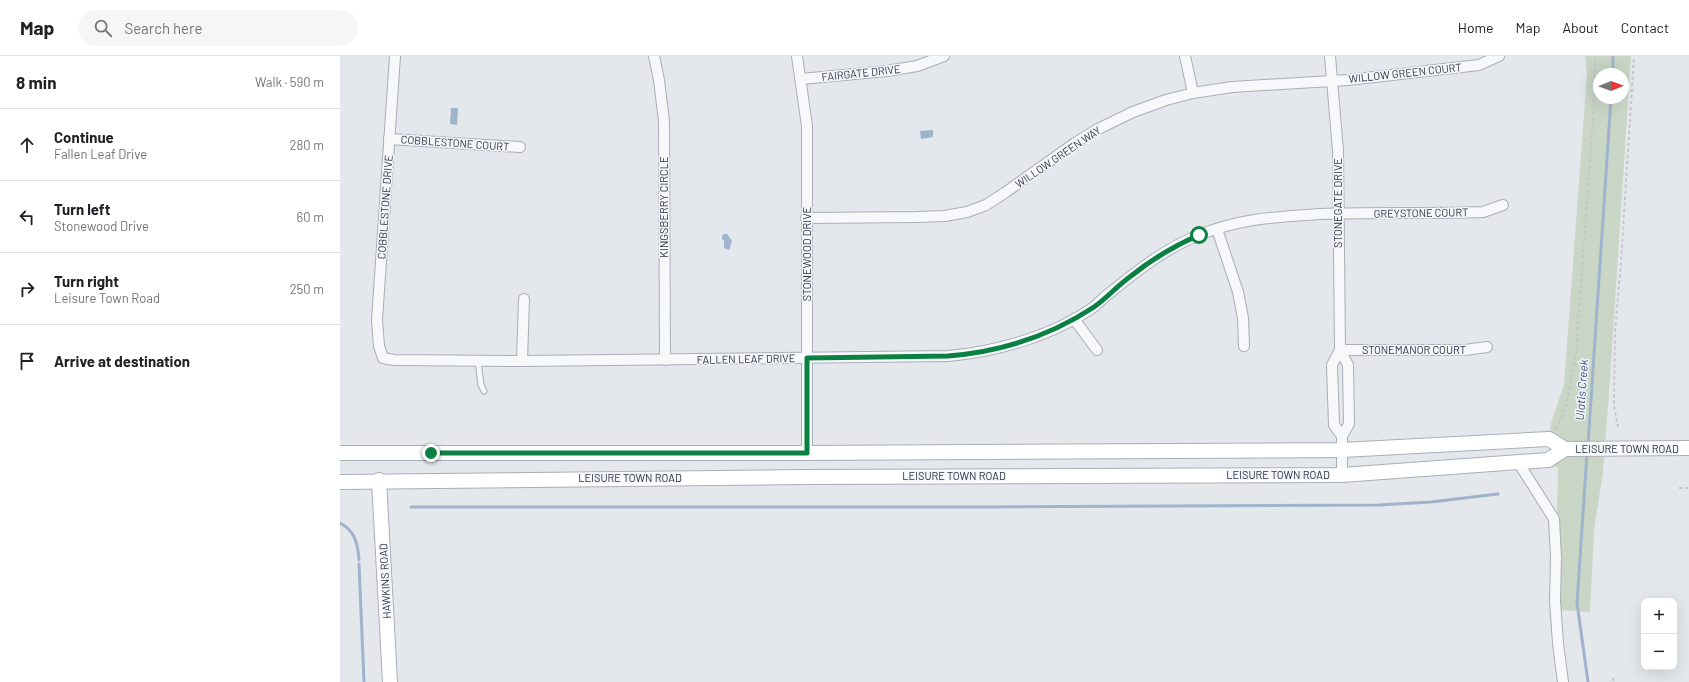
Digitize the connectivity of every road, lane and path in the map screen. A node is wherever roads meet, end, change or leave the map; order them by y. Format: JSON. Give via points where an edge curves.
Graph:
{"nodes":[{"id":1,"x":395,"y":56,"type":"edge"},
{"id":2,"x":654,"y":56,"type":"edge"},
{"id":3,"x":798,"y":56,"type":"edge"},
{"id":4,"x":944,"y":56,"type":"edge"},
{"id":5,"x":1185,"y":56,"type":"edge"},
{"id":6,"x":1330,"y":56,"type":"edge"},
{"id":7,"x":1499,"y":56,"type":"edge"},
{"id":8,"x":1595,"y":56,"type":"edge"},
{"id":9,"x":1634,"y":56,"type":"edge"},
{"id":10,"x":801,"y":79,"type":"junction"},
{"id":11,"x":1333,"y":80,"type":"junction"},
{"id":12,"x":1193,"y":93,"type":"junction"},
{"id":13,"x":389,"y":139,"type":"junction"},
{"id":14,"x":520,"y":147,"type":"dead end"},
{"id":15,"x":1503,"y":205,"type":"dead end"},
{"id":16,"x":1338,"y":214,"type":"junction"},
{"id":17,"x":806,"y":218,"type":"junction"},
{"id":18,"x":1217,"y":229,"type":"junction"},
{"id":19,"x":524,"y":299,"type":"dead end"},
{"id":20,"x":1074,"y":319,"type":"junction"},
{"id":21,"x":1244,"y":346,"type":"dead end"},
{"id":22,"x":1487,"y":347,"type":"dead end"},
{"id":23,"x":1097,"y":350,"type":"dead end"},
{"id":24,"x":1340,"y":350,"type":"junction"},
{"id":25,"x":383,"y":358,"type":"joint"},
{"id":26,"x":807,"y":358,"type":"junction"},
{"id":27,"x":522,"y":360,"type":"junction"},
{"id":28,"x":665,"y":360,"type":"junction"},
{"id":29,"x":478,"y":361,"type":"junction"},
{"id":30,"x":484,"y":391,"type":"dead end"},
{"id":31,"x":1618,"y":428,"type":"dead end"},
{"id":32,"x":1553,"y":433,"type":"dead end"},
{"id":33,"x":1342,"y":436,"type":"junction"},
{"id":34,"x":1689,"y":443,"type":"edge"},
{"id":35,"x":1689,"y":448,"type":"edge"},
{"id":36,"x":1565,"y":449,"type":"junction"},
{"id":37,"x":1342,"y":450,"type":"junction"},
{"id":38,"x":340,"y":453,"type":"edge"},
{"id":39,"x":807,"y":453,"type":"junction"},
{"id":40,"x":1518,"y":462,"type":"junction"},
{"id":41,"x":1342,"y":475,"type":"junction"},
{"id":42,"x":379,"y":480,"type":"junction"},
{"id":43,"x":340,"y":482,"type":"edge"},
{"id":44,"x":1679,"y":488,"type":"dead end"},
{"id":45,"x":1689,"y":488,"type":"edge"},
{"id":46,"x":1613,"y":678,"type":"dead end"},
{"id":47,"x":390,"y":682,"type":"edge"},
{"id":48,"x":1563,"y":682,"type":"edge"},
{"id":49,"x":1614,"y":682,"type":"edge"}],
"edges":[{"from":1,"to":13,"type":"street","name":"COBBLESTONE DRIVE"},
{"from":2,"to":28,"type":"street","name":"KINGSBERRY CIRCLE","via":[[664,121]]},
{"from":3,"to":10,"type":"street","name":"STONEWOOD DRIVE"},
{"from":4,"to":10,"type":"street","name":"FAIRGATE DRIVE","via":[[917,66]]},
{"from":5,"to":12,"type":"street"},
{"from":6,"to":11,"type":"street","name":"STONEGATE DRIVE"},
{"from":7,"to":11,"type":"street","name":"WILLOW GREEN COURT","via":[[1479,65]]},
{"from":8,"to":32,"type":"path","via":[[1576,353],[1567,402]]},
{"from":9,"to":31,"type":"path","via":[[1615,332],[1614,406]]},
{"from":10,"to":17,"type":"street","name":"STONEWOOD DRIVE","via":[[807,126]]},
{"from":11,"to":12,"type":"street","name":"WILLOW GREEN WAY","via":[[1232,87]]},
{"from":11,"to":16,"type":"street","name":"STONEGATE DRIVE","via":[[1338,151]]},
{"from":12,"to":17,"type":"street","name":"WILLOW GREEN WAY","via":[[1133,112],[1096,130],[1006,192],[968,212],[945,216]]},
{"from":13,"to":14,"type":"street","name":"COBBLESTONE COURT"},
{"from":13,"to":25,"type":"street","name":"COBBLESTONE DRIVE","via":[[378,320],[379,346]]},
{"from":15,"to":16,"type":"street","name":"GREYSTONE COURT","via":[[1483,212]]},
{"from":16,"to":18,"type":"street","name":"FALLEN LEAF DRIVE","via":[[1284,215],[1240,222]]},
{"from":16,"to":24,"type":"street","name":"STONEGATE DRIVE"},
{"from":17,"to":26,"type":"street","name":"STONEWOOD DRIVE"},
{"from":18,"to":20,"type":"street","name":"FALLEN LEAF DRIVE","via":[[1175,246],[1154,259],[1095,306]]},
{"from":18,"to":21,"type":"street","via":[[1238,292],[1243,318]]},
{"from":19,"to":27,"type":"street"},
{"from":20,"to":23,"type":"street"},
{"from":20,"to":26,"type":"street","name":"FALLEN LEAF DRIVE","via":[[1021,342],[970,354]]},
{"from":22,"to":24,"type":"street","name":"STONEMANOR COURT","via":[[1465,350]]},
{"from":24,"to":33,"type":"street","name":"STONEGATE DRIVE","via":[[1348,365],[1349,424]]},
{"from":24,"to":33,"type":"street","name":"STONEGATE DRIVE","via":[[1332,365],[1334,424]]},
{"from":25,"to":29,"type":"street","name":"FALLEN LEAF DRIVE"},
{"from":26,"to":28,"type":"street","name":"FALLEN LEAF DRIVE"},
{"from":26,"to":39,"type":"street","name":"STONEWOOD DRIVE"},
{"from":27,"to":28,"type":"street","name":"FALLEN LEAF DRIVE"},
{"from":27,"to":29,"type":"street","name":"FALLEN LEAF DRIVE"},
{"from":29,"to":30,"type":"lane"},
{"from":33,"to":37,"type":"street","name":"STONEGATE DRIVE"},
{"from":34,"to":35,"type":"lane"},
{"from":35,"to":36,"type":"main road","name":"LEISURE TOWN ROAD"},
{"from":36,"to":37,"type":"main road","name":"LEISURE TOWN ROAD","via":[[1549,439]]},
{"from":36,"to":40,"type":"main road","name":"LEISURE TOWN ROAD","via":[[1548,460]]},
{"from":37,"to":39,"type":"main road","name":"LEISURE TOWN ROAD"},
{"from":37,"to":41,"type":"street","name":"STONEGATE DRIVE"},
{"from":38,"to":39,"type":"main road","name":"LEISURE TOWN ROAD"},
{"from":40,"to":41,"type":"main road","name":"LEISURE TOWN ROAD"},
{"from":40,"to":48,"type":"street","via":[[1554,519],[1555,601]]},
{"from":41,"to":42,"type":"main road","name":"LEISURE TOWN ROAD"},
{"from":42,"to":43,"type":"main road","name":"LEISURE TOWN ROAD"},
{"from":42,"to":47,"type":"main road","name":"HAWKINS ROAD"},
{"from":44,"to":45,"type":"path"},
{"from":46,"to":49,"type":"path"}]}
